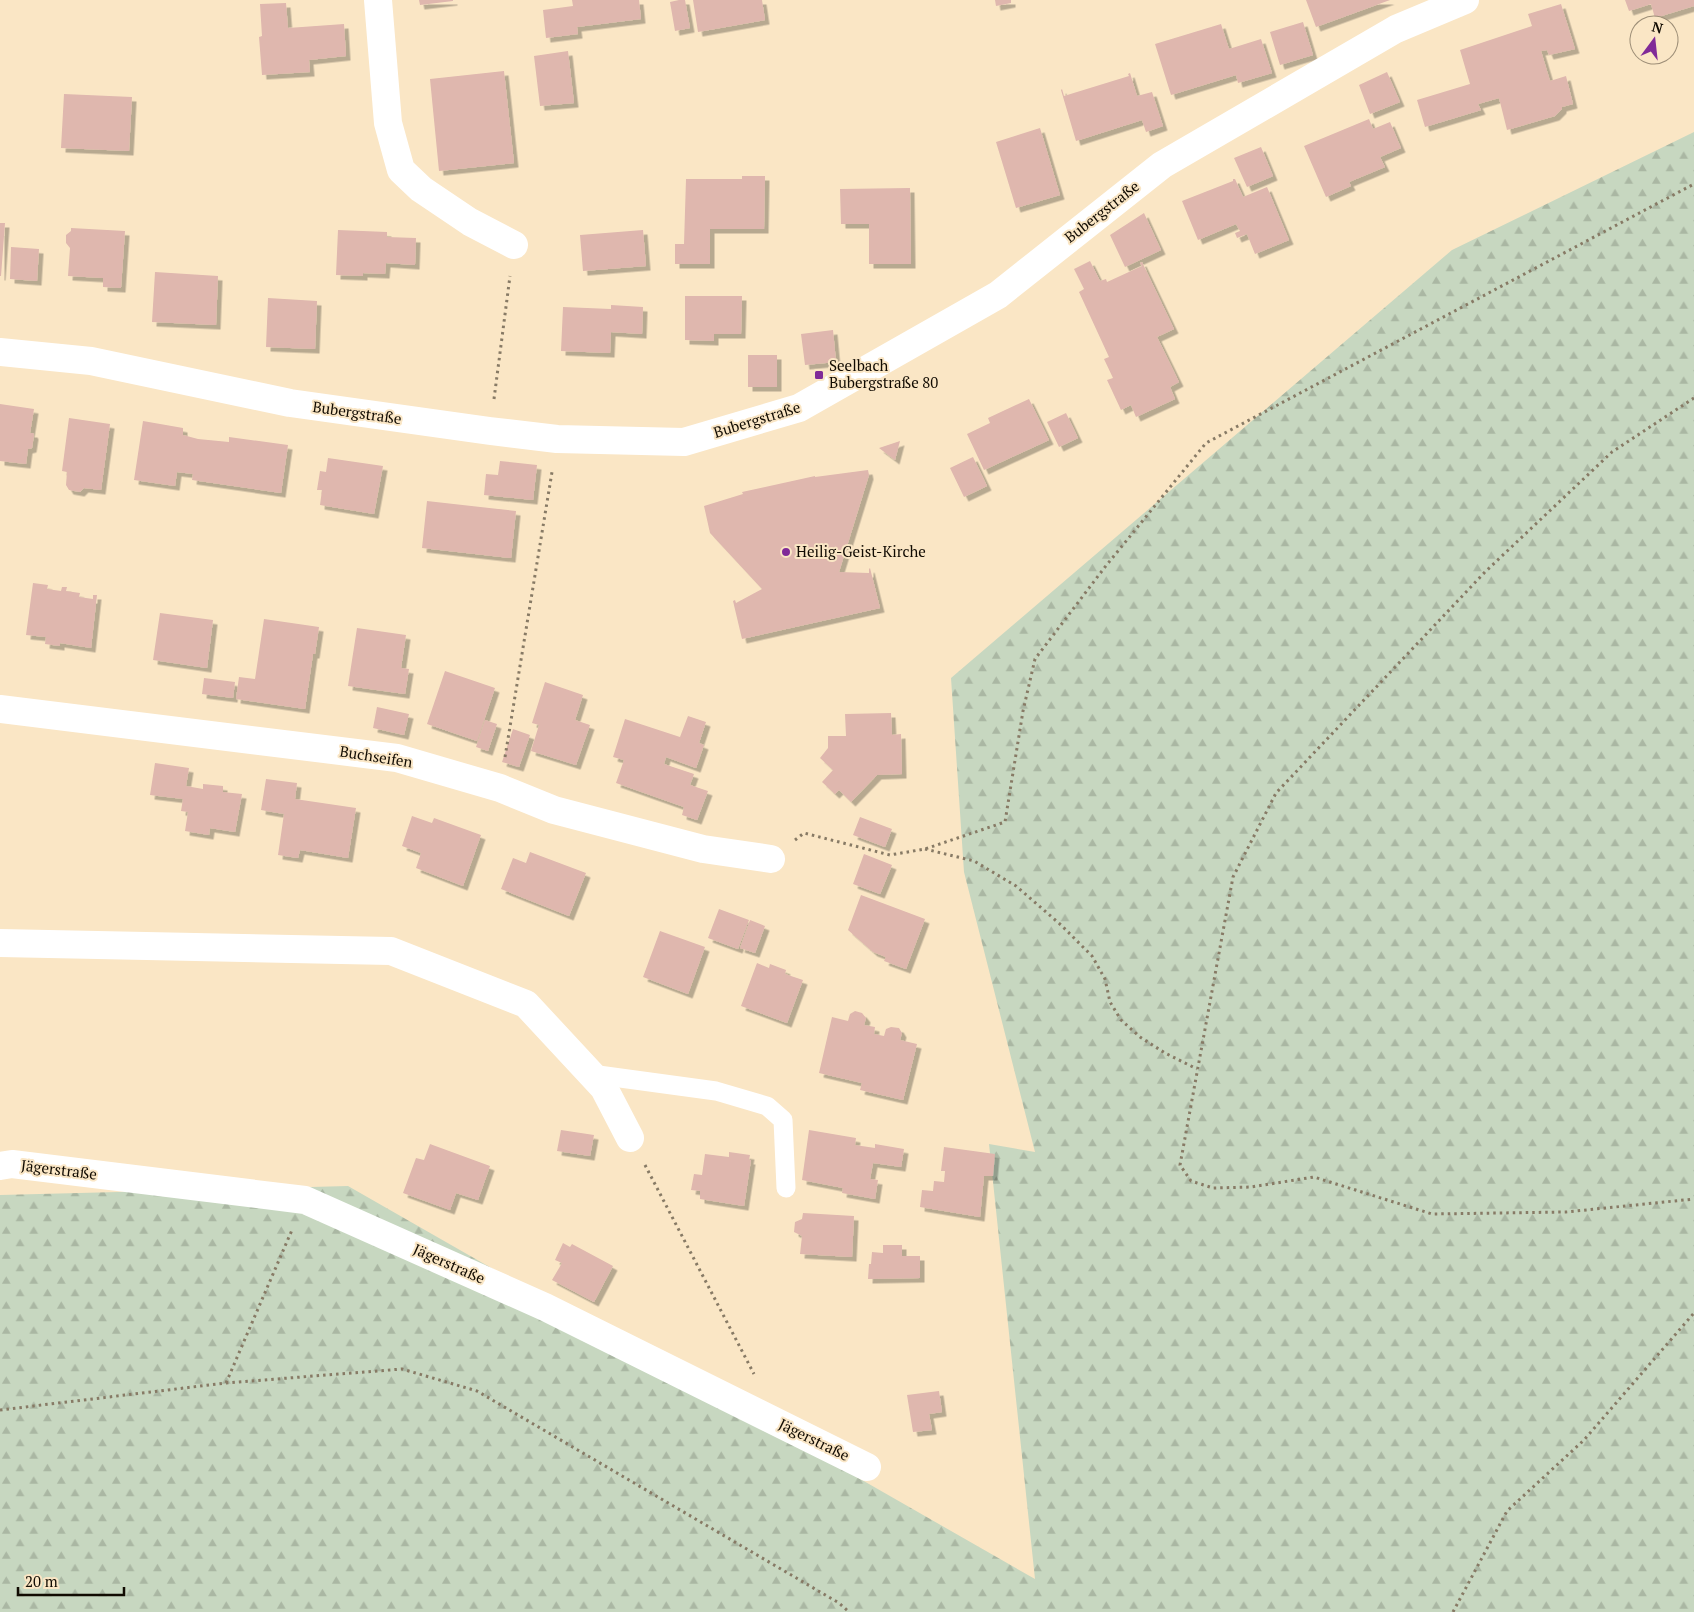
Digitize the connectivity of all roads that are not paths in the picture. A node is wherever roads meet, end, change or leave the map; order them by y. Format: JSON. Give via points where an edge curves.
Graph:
{"nodes":[{"id":1,"x":378,"y":0,"type":"edge"},
{"id":2,"x":1465,"y":0,"type":"edge"},
{"id":3,"x":514,"y":245,"type":"road end"},
{"id":4,"x":0,"y":352,"type":"edge"},
{"id":5,"x":0,"y":709,"type":"edge"},
{"id":6,"x":770,"y":859,"type":"road end"},
{"id":7,"x":0,"y":943,"type":"edge"},
{"id":8,"x":591,"y":1074,"type":"junction"},
{"id":9,"x":630,"y":1138,"type":"road end"},
{"id":10,"x":0,"y":1166,"type":"edge"},
{"id":11,"x":786,"y":1188,"type":"dead end"},
{"id":12,"x":867,"y":1467,"type":"dead end"}],
"edges":[{"from":1,"to":3,"type":"street","via":[[388,123],[401,170],[421,189]]},
{"from":2,"to":4,"type":"street","name":"Bubergstraße","via":[[1396,29],[1162,165],[998,295],[799,408],[684,442],[557,439],[490,431],[290,403],[92,361]]},
{"from":5,"to":6,"type":"street","name":"Buchseifen","via":[[397,758],[500,788],[554,810],[703,849]]},
{"from":7,"to":8,"type":"street","via":[[391,951],[526,1004]]},
{"from":8,"to":9,"type":"street","via":[[604,1088]]},
{"from":8,"to":11,"type":"lane","via":[[716,1091],[767,1106],[783,1120]]},
{"from":10,"to":12,"type":"street","name":"Jägerstraße","via":[[12,1164],[305,1200],[545,1307]]}]}
